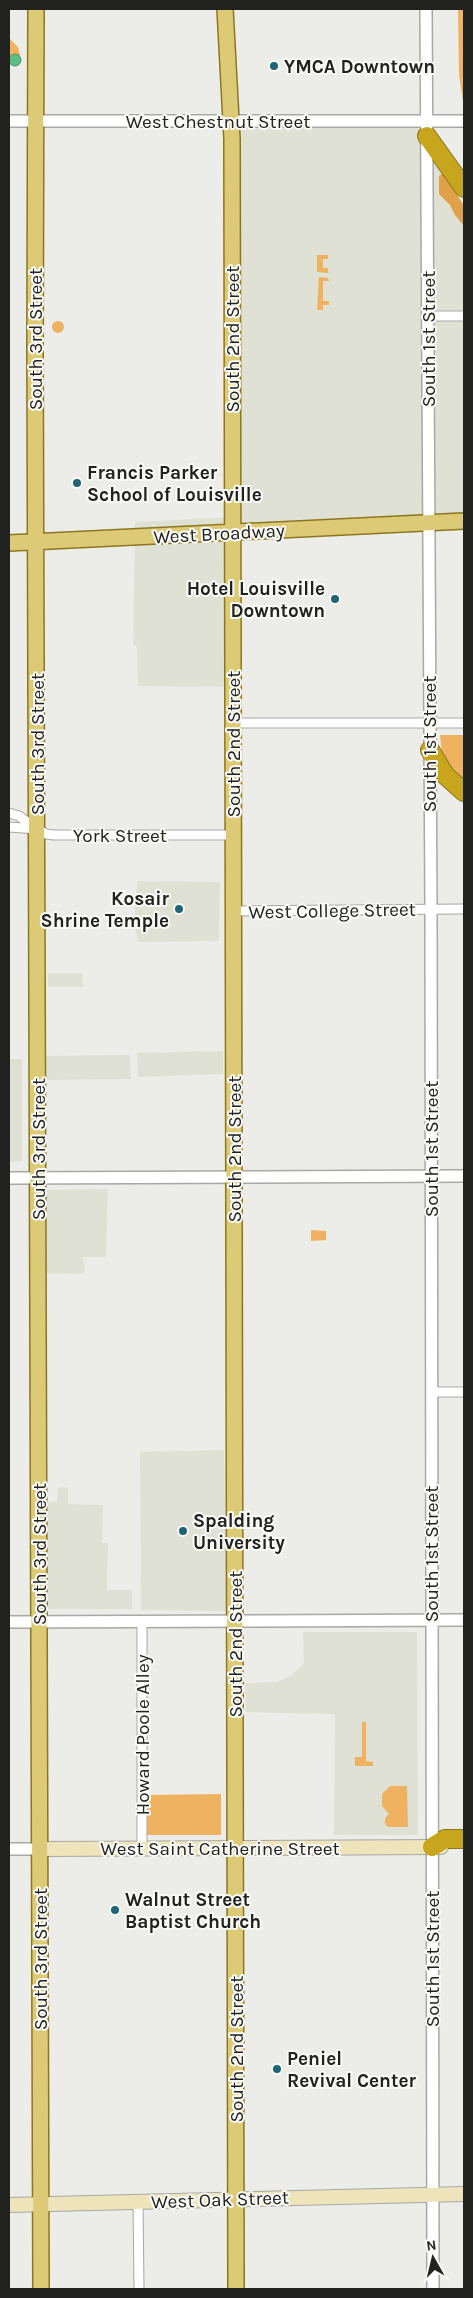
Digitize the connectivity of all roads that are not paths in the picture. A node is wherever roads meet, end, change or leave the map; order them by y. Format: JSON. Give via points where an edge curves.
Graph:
{"nodes":[{"id":1,"x":36,"y":9,"type":"edge"},
{"id":2,"x":224,"y":9,"type":"edge"},
{"id":3,"x":426,"y":9,"type":"edge"},
{"id":4,"x":9,"y":121,"type":"edge"},
{"id":5,"x":34,"y":121,"type":"junction"},
{"id":6,"x":232,"y":121,"type":"junction"},
{"id":7,"x":464,"y":121,"type":"edge"},
{"id":8,"x":427,"y":128,"type":"junction"},
{"id":9,"x":464,"y":188,"type":"edge"},
{"id":10,"x":428,"y":316,"type":"junction"},
{"id":11,"x":464,"y":316,"type":"edge"},
{"id":12,"x":464,"y":521,"type":"edge"},
{"id":13,"x":429,"y":523,"type":"junction"},
{"id":14,"x":233,"y":532,"type":"junction"},
{"id":15,"x":36,"y":542,"type":"junction"},
{"id":16,"x":9,"y":543,"type":"edge"},
{"id":17,"x":429,"y":722,"type":"junction"},
{"id":18,"x":233,"y":723,"type":"junction"},
{"id":19,"x":464,"y":723,"type":"edge"},
{"id":20,"x":430,"y":750,"type":"junction"},
{"id":21,"x":464,"y":792,"type":"edge"},
{"id":22,"x":9,"y":813,"type":"edge"},
{"id":23,"x":9,"y":828,"type":"edge"},
{"id":24,"x":37,"y":829,"type":"junction"},
{"id":25,"x":233,"y":835,"type":"junction"},
{"id":26,"x":431,"y":909,"type":"junction"},
{"id":27,"x":464,"y":909,"type":"edge"},
{"id":28,"x":234,"y":911,"type":"junction"},
{"id":29,"x":430,"y":1176,"type":"junction"},
{"id":30,"x":464,"y":1176,"type":"edge"},
{"id":31,"x":234,"y":1177,"type":"junction"},
{"id":32,"x":9,"y":1178,"type":"edge"},
{"id":33,"x":38,"y":1178,"type":"junction"},
{"id":34,"x":431,"y":1392,"type":"junction"},
{"id":35,"x":464,"y":1392,"type":"edge"},
{"id":36,"x":431,"y":1620,"type":"junction"},
{"id":37,"x":464,"y":1620,"type":"edge"},
{"id":38,"x":142,"y":1621,"type":"junction"},
{"id":39,"x":235,"y":1621,"type":"junction"},
{"id":40,"x":9,"y":1622,"type":"edge"},
{"id":41,"x":40,"y":1622,"type":"junction"},
{"id":42,"x":464,"y":1839,"type":"edge"},
{"id":43,"x":432,"y":1847,"type":"junction"},
{"id":44,"x":235,"y":1848,"type":"junction"},
{"id":45,"x":464,"y":1848,"type":"edge"},
{"id":46,"x":9,"y":1849,"type":"edge"},
{"id":47,"x":40,"y":1849,"type":"junction"},
{"id":48,"x":142,"y":1849,"type":"junction"},
{"id":49,"x":432,"y":2194,"type":"junction"},
{"id":50,"x":464,"y":2194,"type":"edge"},
{"id":51,"x":236,"y":2198,"type":"junction"},
{"id":52,"x":138,"y":2201,"type":"junction"},
{"id":53,"x":40,"y":2204,"type":"junction"},
{"id":54,"x":9,"y":2205,"type":"edge"},
{"id":55,"x":41,"y":2289,"type":"edge"},
{"id":56,"x":139,"y":2289,"type":"edge"},
{"id":57,"x":236,"y":2289,"type":"edge"},
{"id":58,"x":433,"y":2289,"type":"edge"}],
"edges":[{"from":1,"to":5,"type":"main road","name":"South 3rd Street"},
{"from":2,"to":6,"type":"main road","name":"South 2nd Street"},
{"from":3,"to":8,"type":"street","name":"South 1st Street"},
{"from":4,"to":5,"type":"street","name":"West Chestnut Street"},
{"from":5,"to":6,"type":"street","name":"West Chestnut Street"},
{"from":5,"to":15,"type":"main road","name":"South 3rd Street"},
{"from":6,"to":8,"type":"street","name":"West Chestnut Street"},
{"from":6,"to":14,"type":"main road","name":"South 2nd Street"},
{"from":7,"to":8,"type":"street","name":"West Chestnut Street"},
{"from":8,"to":9,"type":"highway"},
{"from":8,"to":10,"type":"street","name":"South 1st Street"},
{"from":10,"to":11,"type":"street"},
{"from":10,"to":13,"type":"street","name":"South 1st Street"},
{"from":12,"to":13,"type":"main road","name":"West Broadway"},
{"from":13,"to":14,"type":"main road","name":"West Broadway"},
{"from":13,"to":17,"type":"street","name":"South 1st Street"},
{"from":14,"to":15,"type":"main road","name":"West Broadway"},
{"from":14,"to":18,"type":"main road","name":"South 2nd Street"},
{"from":15,"to":16,"type":"main road","name":"West Broadway"},
{"from":15,"to":24,"type":"main road","name":"South 3rd Street"},
{"from":17,"to":18,"type":"street"},
{"from":17,"to":19,"type":"street"},
{"from":17,"to":20,"type":"street","name":"South 1st Street"},
{"from":18,"to":25,"type":"main road","name":"South 2nd Street"},
{"from":20,"to":21,"type":"highway","via":[[445,775]]},
{"from":20,"to":26,"type":"street","name":"South 1st Street"},
{"from":22,"to":24,"type":"street"},
{"from":23,"to":24,"type":"street","name":"York Street"},
{"from":24,"to":25,"type":"street","name":"York Street","via":[[54,835]]},
{"from":24,"to":33,"type":"main road","name":"South 3rd Street"},
{"from":25,"to":28,"type":"main road","name":"South 2nd Street"},
{"from":26,"to":27,"type":"street","name":"West College Street"},
{"from":26,"to":28,"type":"street","name":"West College Street"},
{"from":26,"to":29,"type":"street","name":"South 1st Street"},
{"from":28,"to":31,"type":"main road","name":"South 2nd Street"},
{"from":29,"to":30,"type":"street"},
{"from":29,"to":31,"type":"street"},
{"from":29,"to":34,"type":"street","name":"South 1st Street"},
{"from":31,"to":33,"type":"street"},
{"from":31,"to":39,"type":"main road","name":"South 2nd Street"},
{"from":32,"to":33,"type":"street"},
{"from":33,"to":41,"type":"main road","name":"South 3rd Street"},
{"from":34,"to":35,"type":"street"},
{"from":34,"to":36,"type":"street","name":"South 1st Street"},
{"from":36,"to":37,"type":"street"},
{"from":36,"to":39,"type":"street"},
{"from":36,"to":43,"type":"street","name":"South 1st Street"},
{"from":38,"to":39,"type":"street"},
{"from":38,"to":41,"type":"street"},
{"from":38,"to":48,"type":"street","name":"Howard Poole Alley"},
{"from":39,"to":44,"type":"main road","name":"South 2nd Street"},
{"from":40,"to":41,"type":"street"},
{"from":41,"to":47,"type":"main road","name":"South 3rd Street"},
{"from":42,"to":43,"type":"highway","via":[[445,1839]]},
{"from":43,"to":44,"type":"main road","name":"West Saint Catherine Street"},
{"from":43,"to":45,"type":"main road","name":"West Saint Catherine Street"},
{"from":43,"to":49,"type":"street","name":"South 1st Street"},
{"from":44,"to":48,"type":"main road","name":"West Saint Catherine Street"},
{"from":44,"to":51,"type":"main road","name":"South 2nd Street"},
{"from":46,"to":47,"type":"street","name":"West Saint Catherine Street"},
{"from":47,"to":48,"type":"main road","name":"West Saint Catherine Street"},
{"from":47,"to":53,"type":"main road","name":"South 3rd Street"},
{"from":49,"to":50,"type":"main road","name":"West Oak Street"},
{"from":49,"to":51,"type":"main road","name":"West Oak Street"},
{"from":49,"to":58,"type":"street","name":"South 1st Street"},
{"from":51,"to":52,"type":"main road","name":"West Oak Street"},
{"from":51,"to":57,"type":"main road","name":"South 2nd Street"},
{"from":52,"to":53,"type":"main road","name":"West Oak Street"},
{"from":52,"to":56,"type":"street"},
{"from":53,"to":54,"type":"main road","name":"West Oak Street"},
{"from":53,"to":55,"type":"main road","name":"South 3rd Street"}]}
